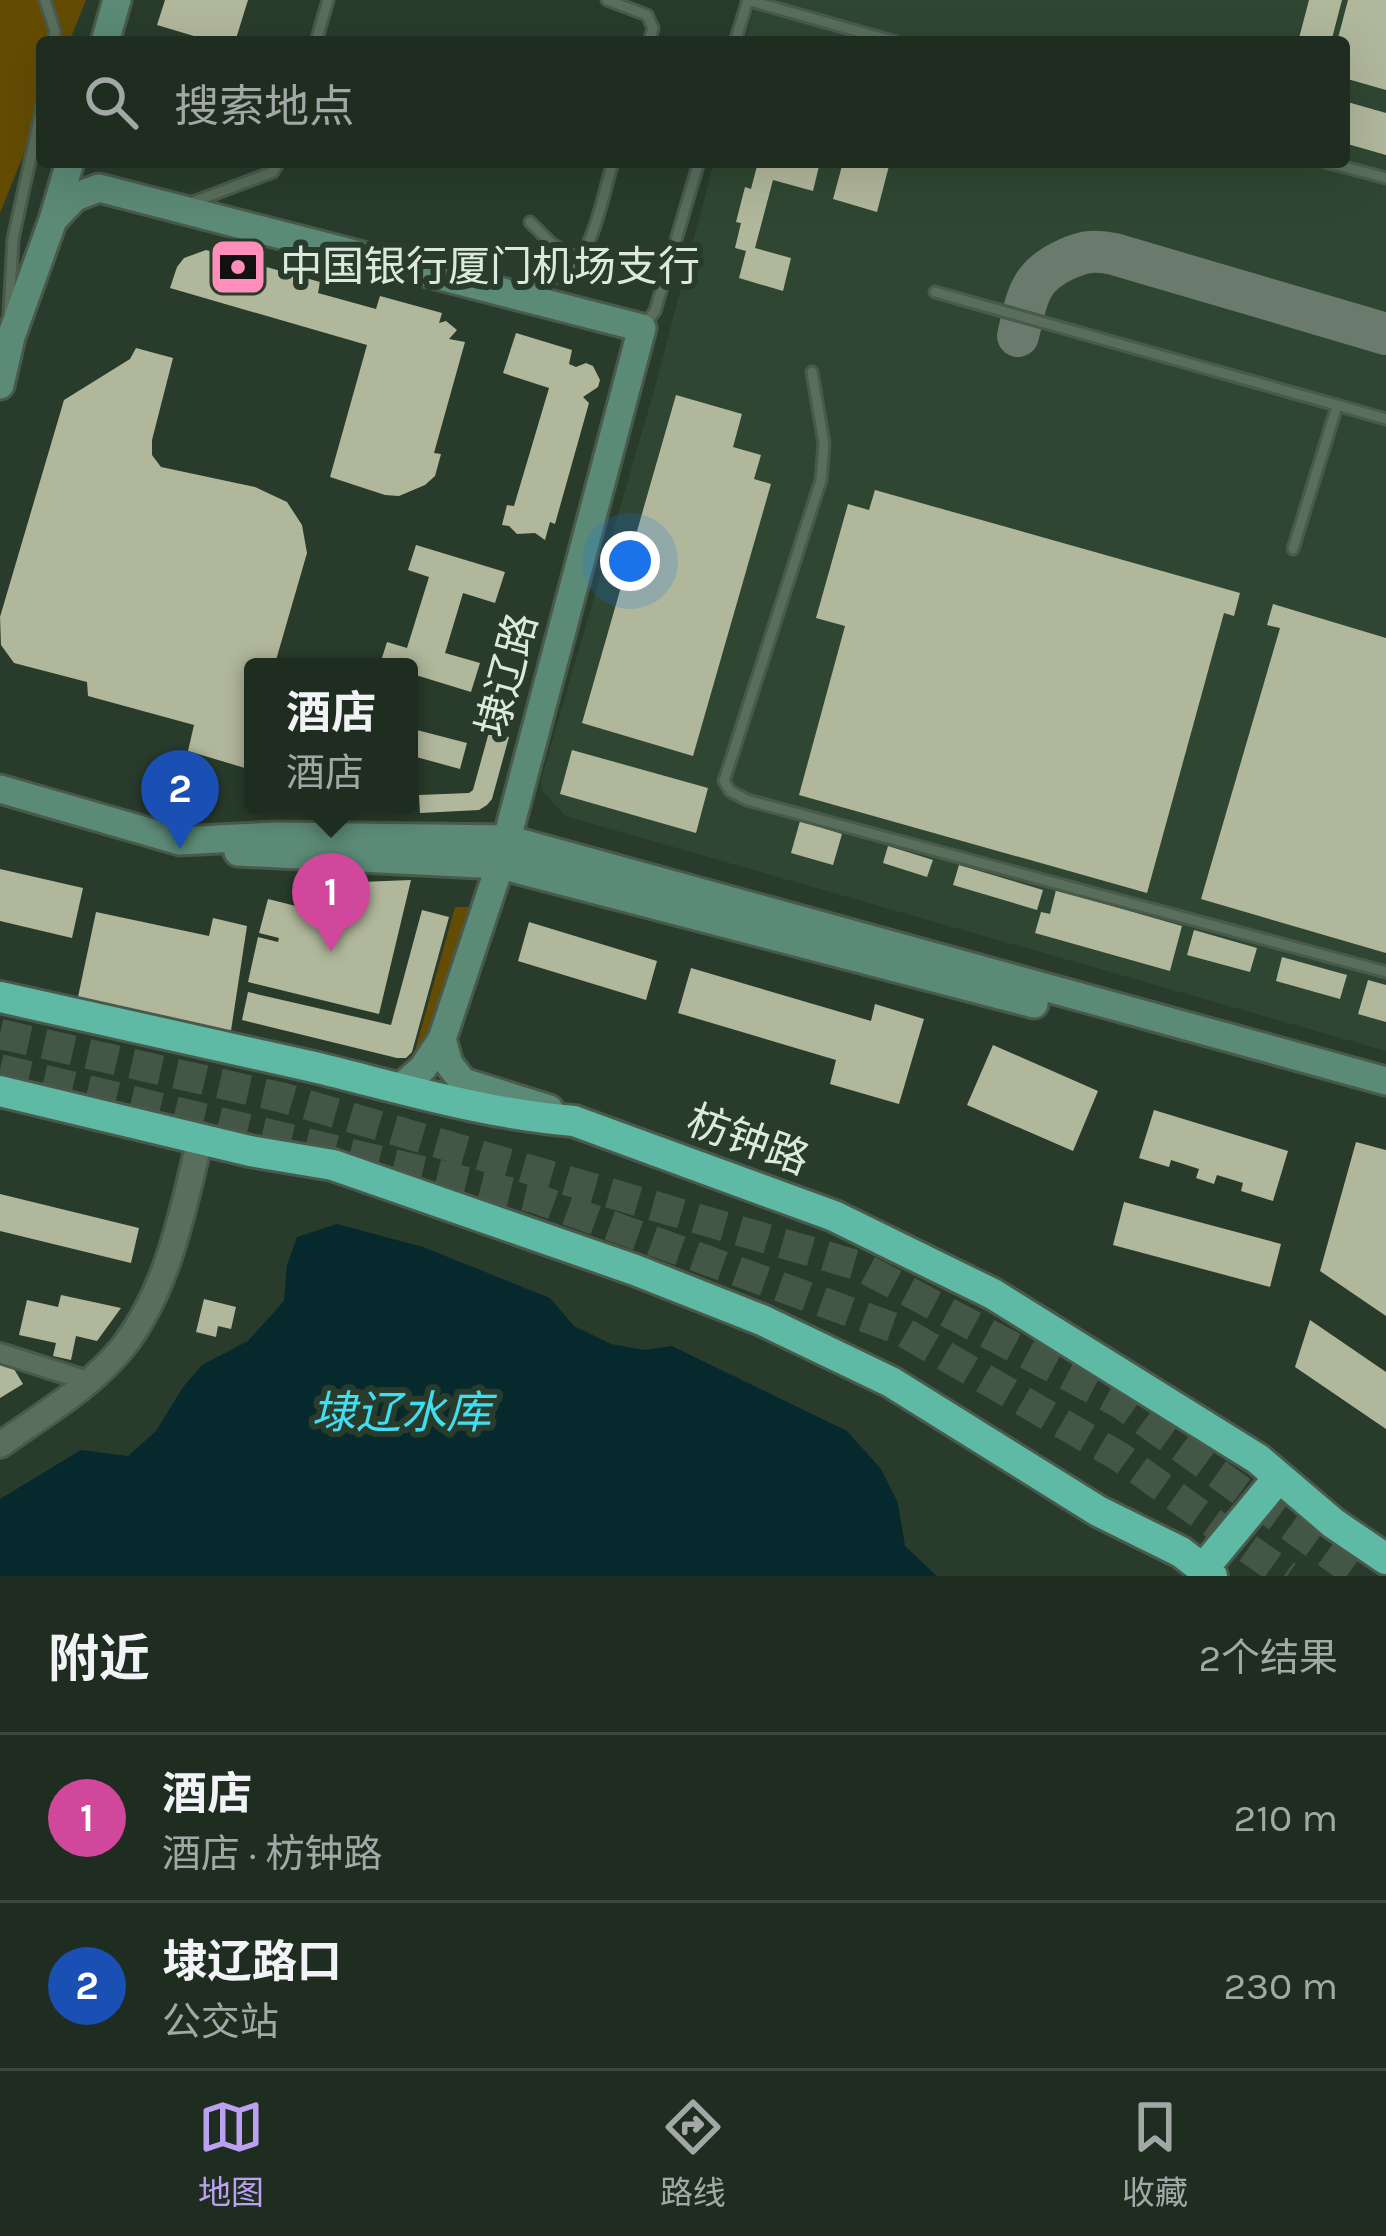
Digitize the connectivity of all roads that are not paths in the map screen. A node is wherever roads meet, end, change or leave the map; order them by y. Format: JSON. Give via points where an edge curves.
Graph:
{"nodes":[{"id":1,"x":45,"y":0,"type":"edge"},
{"id":2,"x":117,"y":0,"type":"edge"},
{"id":3,"x":328,"y":0,"type":"edge"},
{"id":4,"x":607,"y":0,"type":"edge"},
{"id":5,"x":747,"y":0,"type":"edge"},
{"id":6,"x":840,"y":26,"type":"junction"},
{"id":7,"x":54,"y":36,"type":"edge"},
{"id":8,"x":107,"y":36,"type":"edge"},
{"id":9,"x":318,"y":36,"type":"edge"},
{"id":10,"x":651,"y":36,"type":"edge"},
{"id":11,"x":737,"y":36,"type":"edge"},
{"id":12,"x":837,"y":36,"type":"edge"},
{"id":13,"x":875,"y":36,"type":"edge"},
{"id":14,"x":36,"y":133,"type":"edge"},
{"id":15,"x":68,"y":168,"type":"edge"},
{"id":16,"x":275,"y":168,"type":"edge"},
{"id":17,"x":611,"y":168,"type":"edge"},
{"id":18,"x":697,"y":168,"type":"edge"},
{"id":19,"x":1349,"y":168,"type":"edge"},
{"id":20,"x":1386,"y":178,"type":"edge"},
{"id":21,"x":176,"y":208,"type":"junction"},
{"id":22,"x":53,"y":220,"type":"junction"},
{"id":23,"x":530,"y":222,"type":"dead end"},
{"id":24,"x":579,"y":260,"type":"junction"},
{"id":25,"x":935,"y":292,"type":"dead end"},
{"id":26,"x":510,"y":295,"type":"junction"},
{"id":27,"x":642,"y":328,"type":"junction"},
{"id":28,"x":5,"y":333,"type":"edge"},
{"id":29,"x":812,"y":373,"type":"dead end"},
{"id":30,"x":0,"y":385,"type":"edge"},
{"id":31,"x":1337,"y":406,"type":"junction"},
{"id":32,"x":1386,"y":419,"type":"edge"},
{"id":33,"x":1293,"y":549,"type":"dead end"},
{"id":34,"x":0,"y":789,"type":"edge"},
{"id":35,"x":0,"y":802,"type":"edge"},
{"id":36,"x":503,"y":852,"type":"junction"},
{"id":37,"x":1386,"y":972,"type":"edge"},
{"id":38,"x":0,"y":998,"type":"edge"},
{"id":39,"x":442,"y":1039,"type":"junction"},
{"id":40,"x":1386,"y":1082,"type":"edge"},
{"id":41,"x":399,"y":1088,"type":"junction"},
{"id":42,"x":0,"y":1091,"type":"edge"},
{"id":43,"x":1386,"y":1097,"type":"edge"},
{"id":44,"x":574,"y":1121,"type":"junction"},
{"id":45,"x":200,"y":1139,"type":"junction"},
{"id":46,"x":0,"y":1353,"type":"edge"},
{"id":47,"x":88,"y":1381,"type":"junction"},
{"id":48,"x":0,"y":1445,"type":"edge"},
{"id":49,"x":1280,"y":1477,"type":"junction"},
{"id":50,"x":1386,"y":1559,"type":"edge"},
{"id":51,"x":1203,"y":1574,"type":"edge"}],
"edges":[{"from":1,"to":7,"type":"lane"},
{"from":2,"to":8,"type":"main road"},
{"from":3,"to":9,"type":"lane"},
{"from":4,"to":10,"type":"lane","via":[[647,15]]},
{"from":5,"to":6,"type":"lane"},
{"from":5,"to":11,"type":"lane"},
{"from":6,"to":12,"type":"lane"},
{"from":6,"to":13,"type":"lane"},
{"from":14,"to":28,"type":"lane","via":[[13,238]]},
{"from":15,"to":22,"type":"main road"},
{"from":16,"to":21,"type":"lane"},
{"from":17,"to":24,"type":"lane"},
{"from":18,"to":27,"type":"lane","via":[[655,311]]},
{"from":19,"to":20,"type":"lane"},
{"from":21,"to":22,"type":"main road","via":[[99,188],[75,197]]},
{"from":21,"to":26,"type":"main road"},
{"from":22,"to":28,"type":"main road"},
{"from":23,"to":24,"type":"lane"},
{"from":24,"to":26,"type":"lane"},
{"from":25,"to":31,"type":"lane"},
{"from":26,"to":27,"type":"main road"},
{"from":27,"to":36,"type":"main road","name":"埭辽路"},
{"from":28,"to":30,"type":"main road"},
{"from":29,"to":37,"type":"lane","via":[[824,442],[821,480],[724,781],[730,791]]},
{"from":31,"to":32,"type":"lane"},
{"from":31,"to":33,"type":"lane"},
{"from":34,"to":36,"type":"main road","via":[[180,841],[275,836]]},
{"from":35,"to":36,"type":"main road","via":[[180,849]]},
{"from":36,"to":39,"type":"main road","name":"埭辽路"},
{"from":36,"to":40,"type":"main road"},
{"from":36,"to":43,"type":"main road"},
{"from":38,"to":41,"type":"highway","name":"枋钟路"},
{"from":39,"to":41,"type":"main road"},
{"from":39,"to":44,"type":"main road","via":[[463,1082]]},
{"from":41,"to":44,"type":"highway","name":"枋钟路"},
{"from":42,"to":45,"type":"highway"},
{"from":44,"to":49,"type":"highway","name":"枋钟路","via":[[834,1216],[993,1294]]},
{"from":45,"to":47,"type":"street","via":[[176,1237],[145,1313]]},
{"from":45,"to":51,"type":"highway","via":[[334,1165],[762,1320],[891,1382],[1098,1511],[1181,1552]]},
{"from":46,"to":47,"type":"street"},
{"from":47,"to":48,"type":"street"},
{"from":49,"to":50,"type":"highway","name":"枋钟路"},
{"from":49,"to":51,"type":"highway"}]}
